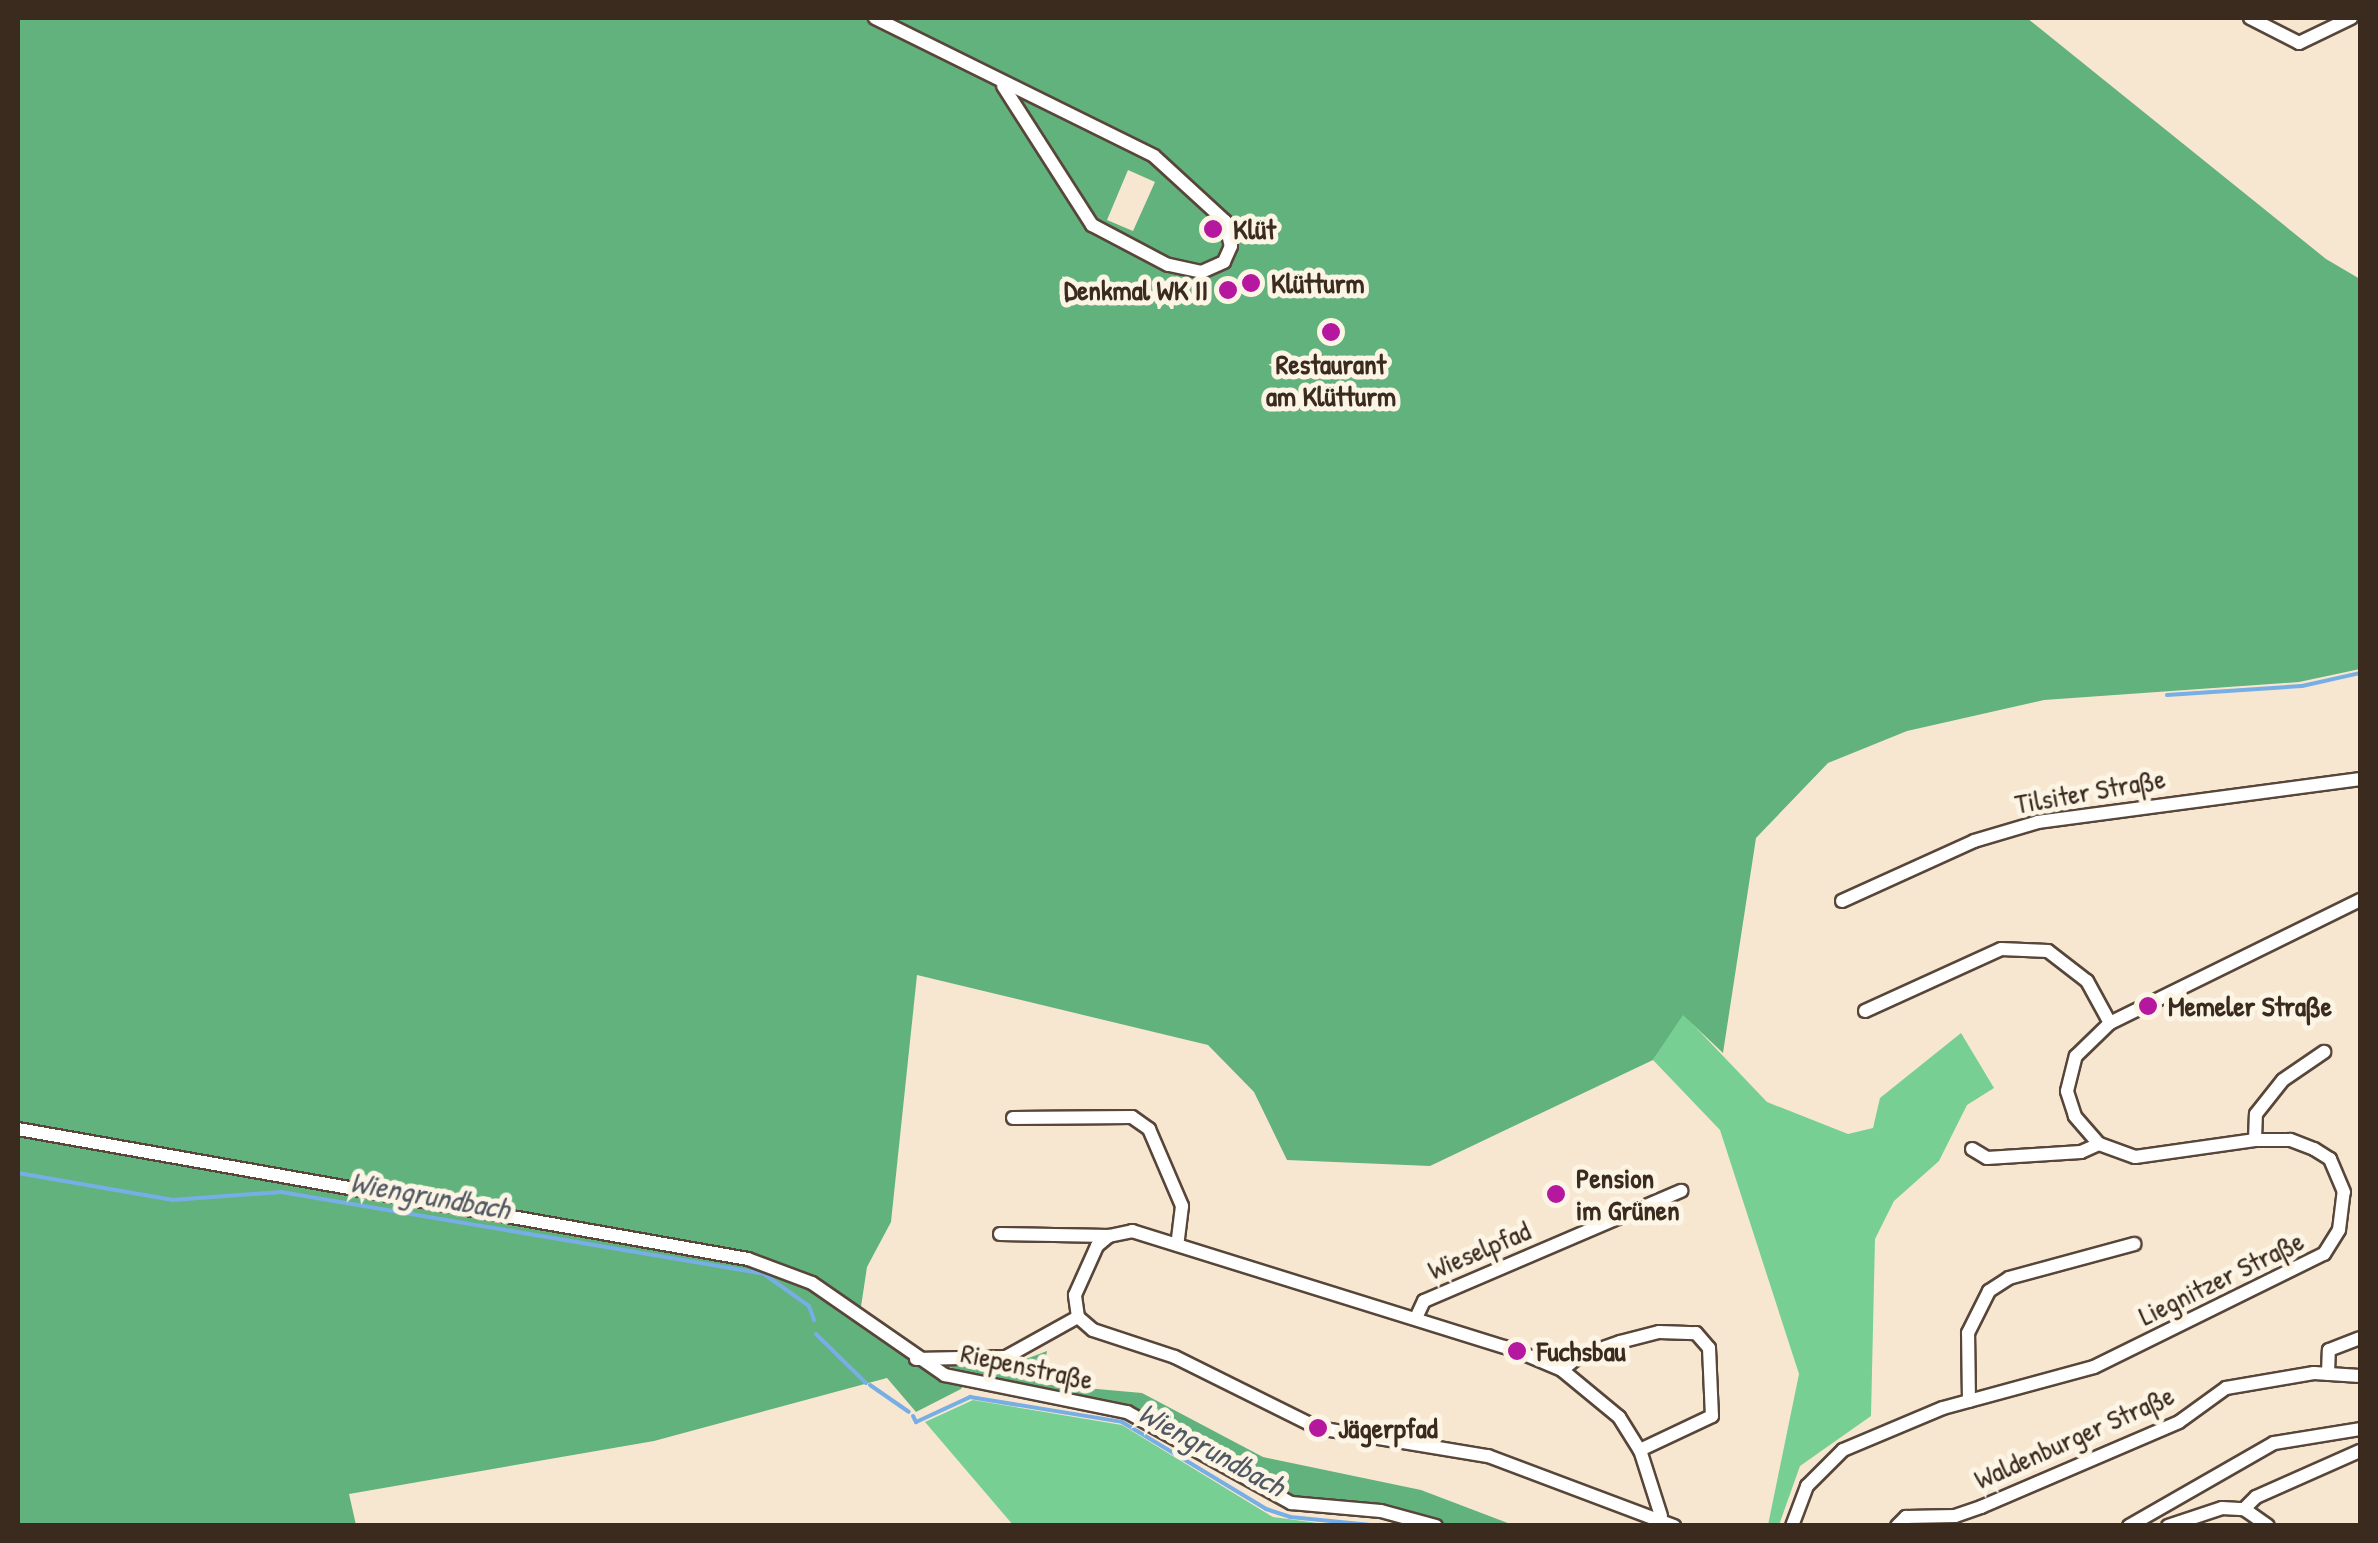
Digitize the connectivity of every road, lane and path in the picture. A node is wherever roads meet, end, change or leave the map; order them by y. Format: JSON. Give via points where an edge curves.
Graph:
{"nodes":[{"id":1,"x":875,"y":18,"type":"edge"},
{"id":2,"x":2250,"y":18,"type":"edge"},
{"id":3,"x":2351,"y":18,"type":"edge"},
{"id":4,"x":1003,"y":86,"type":"junction"},
{"id":5,"x":2360,"y":779,"type":"edge"},
{"id":6,"x":2360,"y":900,"type":"edge"},
{"id":7,"x":1842,"y":901,"type":"dead end"},
{"id":8,"x":1865,"y":1010,"type":"dead end"},
{"id":9,"x":2110,"y":1023,"type":"junction"},
{"id":10,"x":2324,"y":1052,"type":"dead end"},
{"id":11,"x":1013,"y":1118,"type":"dead end"},
{"id":12,"x":18,"y":1129,"type":"edge"},
{"id":13,"x":2255,"y":1140,"type":"junction"},
{"id":14,"x":2100,"y":1144,"type":"junction"},
{"id":15,"x":1972,"y":1150,"type":"dead end"},
{"id":16,"x":2360,"y":1190,"type":"edge"},
{"id":17,"x":1681,"y":1191,"type":"dead end"},
{"id":18,"x":2344,"y":1192,"type":"junction"},
{"id":19,"x":1000,"y":1234,"type":"dead end"},
{"id":20,"x":1109,"y":1236,"type":"junction"},
{"id":21,"x":2134,"y":1244,"type":"dead end"},
{"id":22,"x":1177,"y":1245,"type":"junction"},
{"id":23,"x":1078,"y":1318,"type":"junction"},
{"id":24,"x":1416,"y":1318,"type":"junction"},
{"id":25,"x":2360,"y":1338,"type":"edge"},
{"id":26,"x":913,"y":1359,"type":"junction"},
{"id":27,"x":1562,"y":1370,"type":"junction"},
{"id":28,"x":2328,"y":1374,"type":"junction"},
{"id":29,"x":2360,"y":1376,"type":"edge"},
{"id":30,"x":1968,"y":1401,"type":"junction"},
{"id":31,"x":2360,"y":1429,"type":"edge"},
{"id":32,"x":1640,"y":1450,"type":"junction"},
{"id":33,"x":2360,"y":1451,"type":"edge"},
{"id":34,"x":2244,"y":1509,"type":"junction"},
{"id":35,"x":1661,"y":1516,"type":"junction"},
{"id":36,"x":1436,"y":1526,"type":"edge"},
{"id":37,"x":1674,"y":1526,"type":"edge"},
{"id":38,"x":1792,"y":1526,"type":"edge"},
{"id":39,"x":1897,"y":1526,"type":"edge"},
{"id":40,"x":2129,"y":1526,"type":"edge"},
{"id":41,"x":2168,"y":1526,"type":"edge"},
{"id":42,"x":2268,"y":1526,"type":"edge"}],
"edges":[{"from":1,"to":4,"type":"street"},
{"from":2,"to":3,"type":"street","via":[[2299,43]]},
{"from":4,"to":4,"type":"street","via":[[1092,224],[1168,265],[1202,272],[1224,262],[1231,234],[1188,182],[1154,156]]},
{"from":5,"to":7,"type":"street","name":"Tilsiter Straße","via":[[2038,822],[1974,841]]},
{"from":6,"to":9,"type":"street"},
{"from":8,"to":9,"type":"street","via":[[2001,949],[2048,952],[2087,981]]},
{"from":9,"to":14,"type":"street","via":[[2076,1056],[2066,1091],[2075,1116]]},
{"from":10,"to":13,"type":"street","via":[[2283,1080],[2256,1114]]},
{"from":11,"to":22,"type":"street","via":[[1132,1117],[1149,1129],[1182,1206]]},
{"from":12,"to":26,"type":"street","name":"Riepenstraße","via":[[748,1259],[812,1283]]},
{"from":13,"to":14,"type":"street","via":[[2135,1157]]},
{"from":13,"to":18,"type":"street","via":[[2290,1140],[2314,1149],[2330,1159]]},
{"from":14,"to":15,"type":"street","via":[[2080,1152],[1987,1158]]},
{"from":16,"to":18,"type":"street"},
{"from":17,"to":24,"type":"street","name":"Wieselpfad","via":[[1424,1301]]},
{"from":18,"to":30,"type":"street","name":"Liegnitzer Straße","via":[[2339,1230],[2324,1254],[2297,1273],[2094,1367]]},
{"from":19,"to":20,"type":"street"},
{"from":20,"to":22,"type":"street","via":[[1132,1232]]},
{"from":20,"to":23,"type":"street","via":[[1082,1275]]},
{"from":21,"to":30,"type":"street","via":[[2008,1278],[1989,1291],[1968,1333]]},
{"from":22,"to":24,"type":"street","via":[[1274,1280]]},
{"from":23,"to":26,"type":"street","via":[[1006,1357]]},
{"from":23,"to":35,"type":"street","via":[[1318,1428],[1450,1446]]},
{"from":24,"to":27,"type":"street"},
{"from":25,"to":28,"type":"street","via":[[2329,1350]]},
{"from":26,"to":36,"type":"street","name":"Riepenstraße","via":[[965,1382],[1127,1412],[1292,1503],[1381,1511]]},
{"from":27,"to":32,"type":"street","via":[[1619,1417]]},
{"from":27,"to":32,"type":"street","via":[[1578,1356],[1620,1342],[1659,1332],[1696,1333],[1710,1348],[1712,1416]]},
{"from":28,"to":29,"type":"street","name":"Waldenburger Straße"},
{"from":28,"to":39,"type":"street","name":"Waldenburger Straße","via":[[2226,1388],[2179,1422],[1981,1507],[1956,1516],[1906,1517]]},
{"from":30,"to":38,"type":"street","name":"Liegnitzer Straße","via":[[1843,1450],[1807,1486]]},
{"from":31,"to":40,"type":"street","via":[[2274,1443]]},
{"from":32,"to":35,"type":"street"},
{"from":33,"to":34,"type":"street","via":[[2256,1497]]},
{"from":34,"to":41,"type":"street","via":[[2222,1508]]},
{"from":34,"to":42,"type":"street"},
{"from":35,"to":37,"type":"street"}]}
